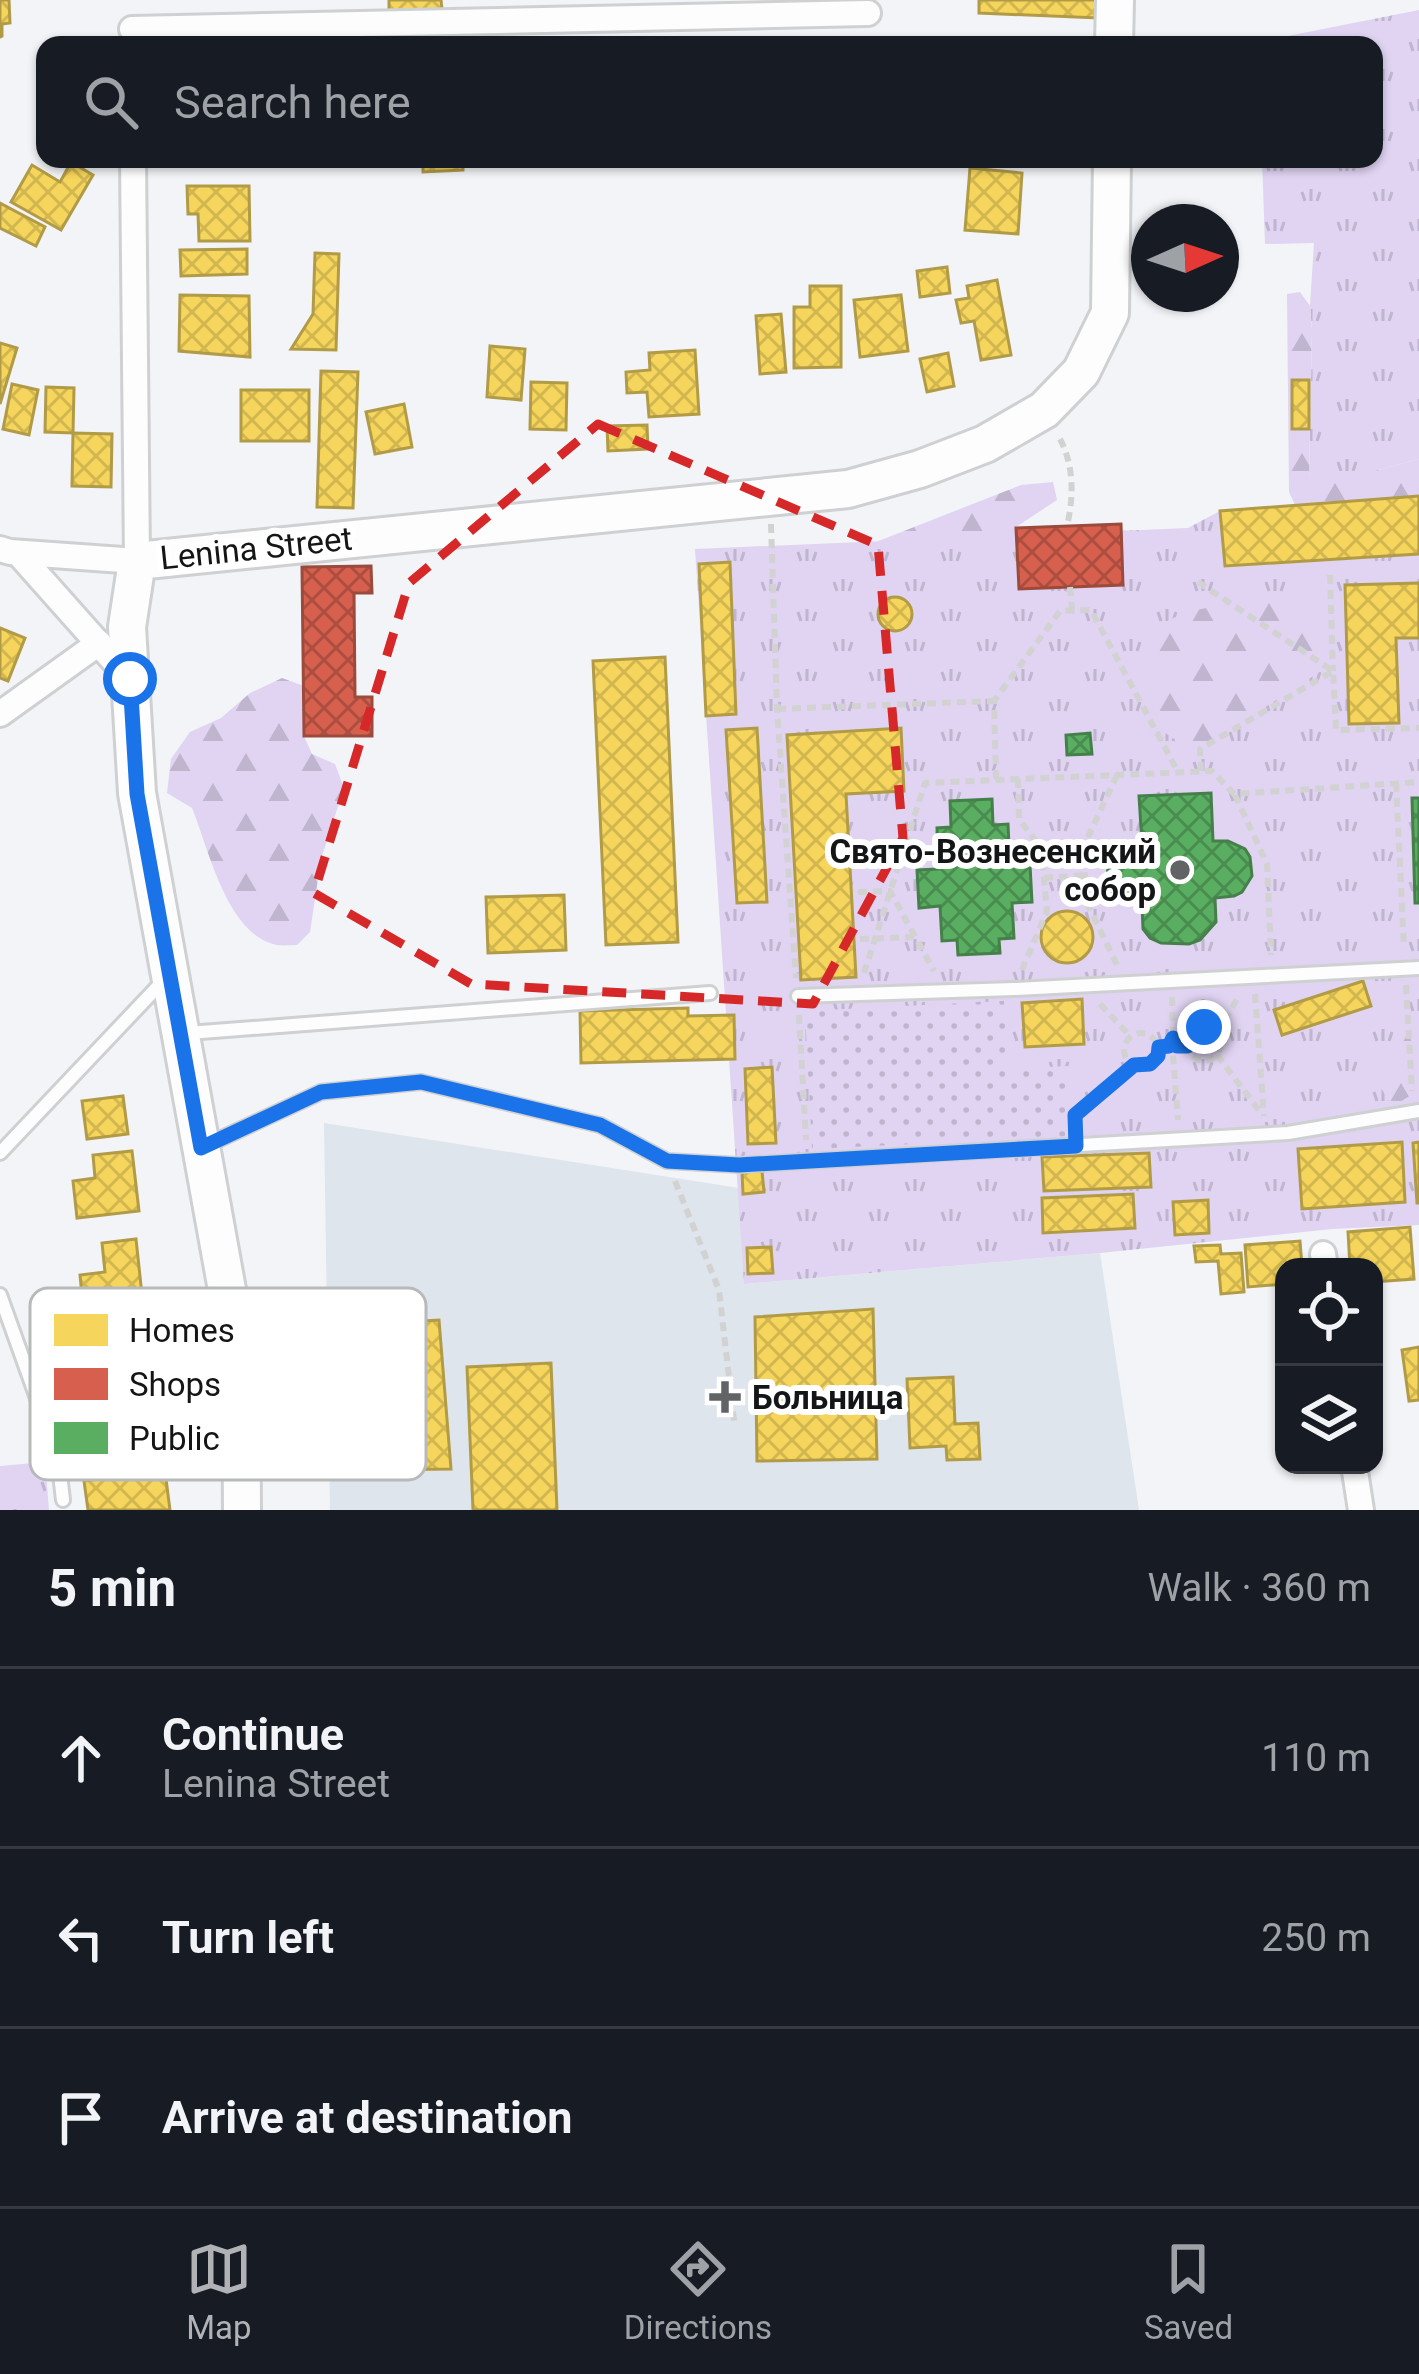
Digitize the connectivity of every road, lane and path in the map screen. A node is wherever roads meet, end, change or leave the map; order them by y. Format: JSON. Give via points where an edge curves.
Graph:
{"nodes":[{"id":1,"x":130,"y":0,"type":"edge"},
{"id":2,"x":1115,"y":0,"type":"edge"},
{"id":3,"x":868,"y":14,"type":"dead end"},
{"id":4,"x":132,"y":36,"type":"edge"},
{"id":5,"x":164,"y":36,"type":"edge"},
{"id":6,"x":1114,"y":36,"type":"edge"},
{"id":7,"x":133,"y":168,"type":"edge"},
{"id":8,"x":1112,"y":168,"type":"edge"},
{"id":9,"x":1044,"y":410,"type":"junction"},
{"id":10,"x":769,"y":497,"type":"junction"},
{"id":11,"x":1067,"y":526,"type":"dead end"},
{"id":12,"x":9,"y":551,"type":"edge"},
{"id":13,"x":137,"y":561,"type":"junction"},
{"id":14,"x":1330,"y":575,"type":"dead end"},
{"id":15,"x":1198,"y":582,"type":"dead end"},
{"id":16,"x":1070,"y":587,"type":"dead end"},
{"id":17,"x":1072,"y":610,"type":"junction"},
{"id":18,"x":99,"y":643,"type":"junction"},
{"id":19,"x":1333,"y":671,"type":"junction"},
{"id":20,"x":130,"y":679,"type":"junction"},
{"id":21,"x":994,"y":701,"type":"junction"},
{"id":22,"x":777,"y":709,"type":"junction"},
{"id":23,"x":0,"y":714,"type":"edge"},
{"id":24,"x":1419,"y":728,"type":"edge"},
{"id":25,"x":1201,"y":771,"type":"junction"},
{"id":26,"x":1178,"y":772,"type":"junction"},
{"id":27,"x":1117,"y":775,"type":"junction"},
{"id":28,"x":1018,"y":778,"type":"junction"},
{"id":29,"x":996,"y":779,"type":"junction"},
{"id":30,"x":1419,"y":782,"type":"edge"},
{"id":31,"x":1234,"y":794,"type":"junction"},
{"id":32,"x":904,"y":845,"type":"junction"},
{"id":33,"x":857,"y":848,"type":"dead end"},
{"id":34,"x":1085,"y":875,"type":"junction"},
{"id":35,"x":1044,"y":878,"type":"junction"},
{"id":36,"x":890,"y":891,"type":"junction"},
{"id":37,"x":859,"y":892,"type":"dead end"},
{"id":38,"x":916,"y":937,"type":"junction"},
{"id":39,"x":875,"y":938,"type":"junction"},
{"id":40,"x":860,"y":939,"type":"dead end"},
{"id":41,"x":1419,"y":968,"type":"edge"},
{"id":42,"x":170,"y":974,"type":"junction"},
{"id":43,"x":1273,"y":976,"type":"junction"},
{"id":44,"x":1251,"y":978,"type":"junction"},
{"id":45,"x":1171,"y":982,"type":"junction"},
{"id":46,"x":1126,"y":984,"type":"junction"},
{"id":47,"x":1082,"y":986,"type":"junction"},
{"id":48,"x":1014,"y":989,"type":"junction"},
{"id":49,"x":935,"y":992,"type":"junction"},
{"id":50,"x":710,"y":994,"type":"dead end"},
{"id":51,"x":864,"y":994,"type":"junction"},
{"id":52,"x":798,"y":996,"type":"junction"},
{"id":53,"x":181,"y":1034,"type":"junction"},
{"id":54,"x":1218,"y":1034,"type":"junction"},
{"id":55,"x":1130,"y":1036,"type":"junction"},
{"id":56,"x":1176,"y":1046,"type":"junction"},
{"id":57,"x":1159,"y":1047,"type":"junction"},
{"id":58,"x":1217,"y":1055,"type":"junction"},
{"id":59,"x":1134,"y":1065,"type":"junction"},
{"id":60,"x":1419,"y":1112,"type":"edge"},
{"id":61,"x":1264,"y":1116,"type":"junction"},
{"id":62,"x":1264,"y":1134,"type":"junction"},
{"id":63,"x":1180,"y":1139,"type":"junction"},
{"id":64,"x":1076,"y":1146,"type":"junction"},
{"id":65,"x":201,"y":1148,"type":"junction"},
{"id":66,"x":0,"y":1153,"type":"edge"},
{"id":67,"x":667,"y":1161,"type":"junction"},
{"id":68,"x":807,"y":1162,"type":"junction"},
{"id":69,"x":227,"y":1288,"type":"edge"},
{"id":70,"x":0,"y":1295,"type":"edge"},
{"id":71,"x":30,"y":1379,"type":"edge"},
{"id":72,"x":734,"y":1421,"type":"dead end"},
{"id":73,"x":1355,"y":1474,"type":"edge"},
{"id":74,"x":61,"y":1480,"type":"edge"},
{"id":75,"x":242,"y":1480,"type":"edge"},
{"id":76,"x":63,"y":1500,"type":"dead end"},
{"id":77,"x":242,"y":1510,"type":"edge"},
{"id":78,"x":1361,"y":1510,"type":"edge"}],
"edges":[{"from":1,"to":4,"type":"street"},
{"from":2,"to":6,"type":"main road"},
{"from":3,"to":5,"type":"street"},
{"from":7,"to":13,"type":"street"},
{"from":8,"to":9,"type":"main road","name":"Lenina Street","via":[[1110,314],[1081,372]]},
{"from":9,"to":10,"type":"main road","name":"Lenina Street","via":[[920,469],[848,489]]},
{"from":9,"to":11,"type":"path","via":[[1069,456]]},
{"from":10,"to":13,"type":"main road","name":"Lenina Street"},
{"from":10,"to":22,"type":"path"},
{"from":12,"to":13,"type":"street"},
{"from":12,"to":18,"type":"street"},
{"from":13,"to":20,"type":"main road","name":"Lenina Street","via":[[127,627]]},
{"from":14,"to":19,"type":"path"},
{"from":15,"to":19,"type":"path"},
{"from":16,"to":17,"type":"path"},
{"from":17,"to":21,"type":"path","via":[[1060,610]]},
{"from":17,"to":26,"type":"path","via":[[1091,610]]},
{"from":18,"to":20,"type":"street"},
{"from":18,"to":23,"type":"street"},
{"from":19,"to":24,"type":"path","via":[[1336,730]]},
{"from":19,"to":25,"type":"path","via":[[1200,749]]},
{"from":20,"to":42,"type":"main road","name":"Lenina Street","via":[[137,794]]},
{"from":21,"to":22,"type":"path"},
{"from":21,"to":29,"type":"path"},
{"from":22,"to":52,"type":"path"},
{"from":25,"to":26,"type":"path"},
{"from":25,"to":31,"type":"path","via":[[1212,771]]},
{"from":26,"to":27,"type":"path"},
{"from":27,"to":28,"type":"path"},
{"from":27,"to":34,"type":"path","via":[[1083,848]]},
{"from":28,"to":29,"type":"path"},
{"from":28,"to":35,"type":"path","via":[[1019,819],[1042,848]]},
{"from":29,"to":32,"type":"path","via":[[925,783]]},
{"from":30,"to":31,"type":"path"},
{"from":31,"to":43,"type":"path","via":[[1267,864]]},
{"from":32,"to":33,"type":"path"},
{"from":32,"to":36,"type":"path"},
{"from":34,"to":35,"type":"path"},
{"from":34,"to":46,"type":"path","via":[[1087,903]]},
{"from":35,"to":48,"type":"path","via":[[1047,911]]},
{"from":36,"to":37,"type":"path"},
{"from":36,"to":38,"type":"path"},
{"from":36,"to":39,"type":"path"},
{"from":38,"to":39,"type":"path"},
{"from":38,"to":49,"type":"path","via":[[935,971]]},
{"from":39,"to":40,"type":"path"},
{"from":39,"to":51,"type":"path"},
{"from":41,"to":43,"type":"lane"},
{"from":42,"to":53,"type":"main road","name":"Lenina Street"},
{"from":42,"to":66,"type":"lane"},
{"from":43,"to":44,"type":"lane"},
{"from":44,"to":45,"type":"lane"},
{"from":44,"to":54,"type":"path"},
{"from":44,"to":61,"type":"path"},
{"from":45,"to":46,"type":"lane"},
{"from":45,"to":56,"type":"path"},
{"from":46,"to":47,"type":"lane"},
{"from":47,"to":48,"type":"lane"},
{"from":47,"to":55,"type":"path"},
{"from":48,"to":49,"type":"lane"},
{"from":49,"to":51,"type":"lane"},
{"from":50,"to":53,"type":"lane"},
{"from":51,"to":52,"type":"lane"},
{"from":52,"to":68,"type":"path"},
{"from":53,"to":65,"type":"main road","name":"Lenina Street"},
{"from":54,"to":56,"type":"path","via":[[1198,1028]]},
{"from":54,"to":58,"type":"path"},
{"from":55,"to":57,"type":"path","via":[[1147,1033]]},
{"from":55,"to":59,"type":"path","via":[[1124,1052]]},
{"from":56,"to":57,"type":"path"},
{"from":56,"to":58,"type":"path","via":[[1197,1060]]},
{"from":56,"to":63,"type":"path"},
{"from":57,"to":59,"type":"path","via":[[1150,1064]]},
{"from":58,"to":61,"type":"path"},
{"from":59,"to":64,"type":"path","via":[[1075,1115]]},
{"from":60,"to":62,"type":"lane"},
{"from":61,"to":62,"type":"path"},
{"from":62,"to":63,"type":"lane"},
{"from":63,"to":64,"type":"lane"},
{"from":64,"to":68,"type":"lane"},
{"from":65,"to":67,"type":"lane","via":[[321,1092],[421,1082],[600,1125]]},
{"from":65,"to":69,"type":"main road","name":"Lenina Street"},
{"from":67,"to":68,"type":"lane"},
{"from":67,"to":72,"type":"path","via":[[719,1290]]},
{"from":70,"to":71,"type":"lane"},
{"from":73,"to":78,"type":"street"},
{"from":74,"to":76,"type":"lane"},
{"from":75,"to":77,"type":"main road","name":"Lenina Street"}]}
